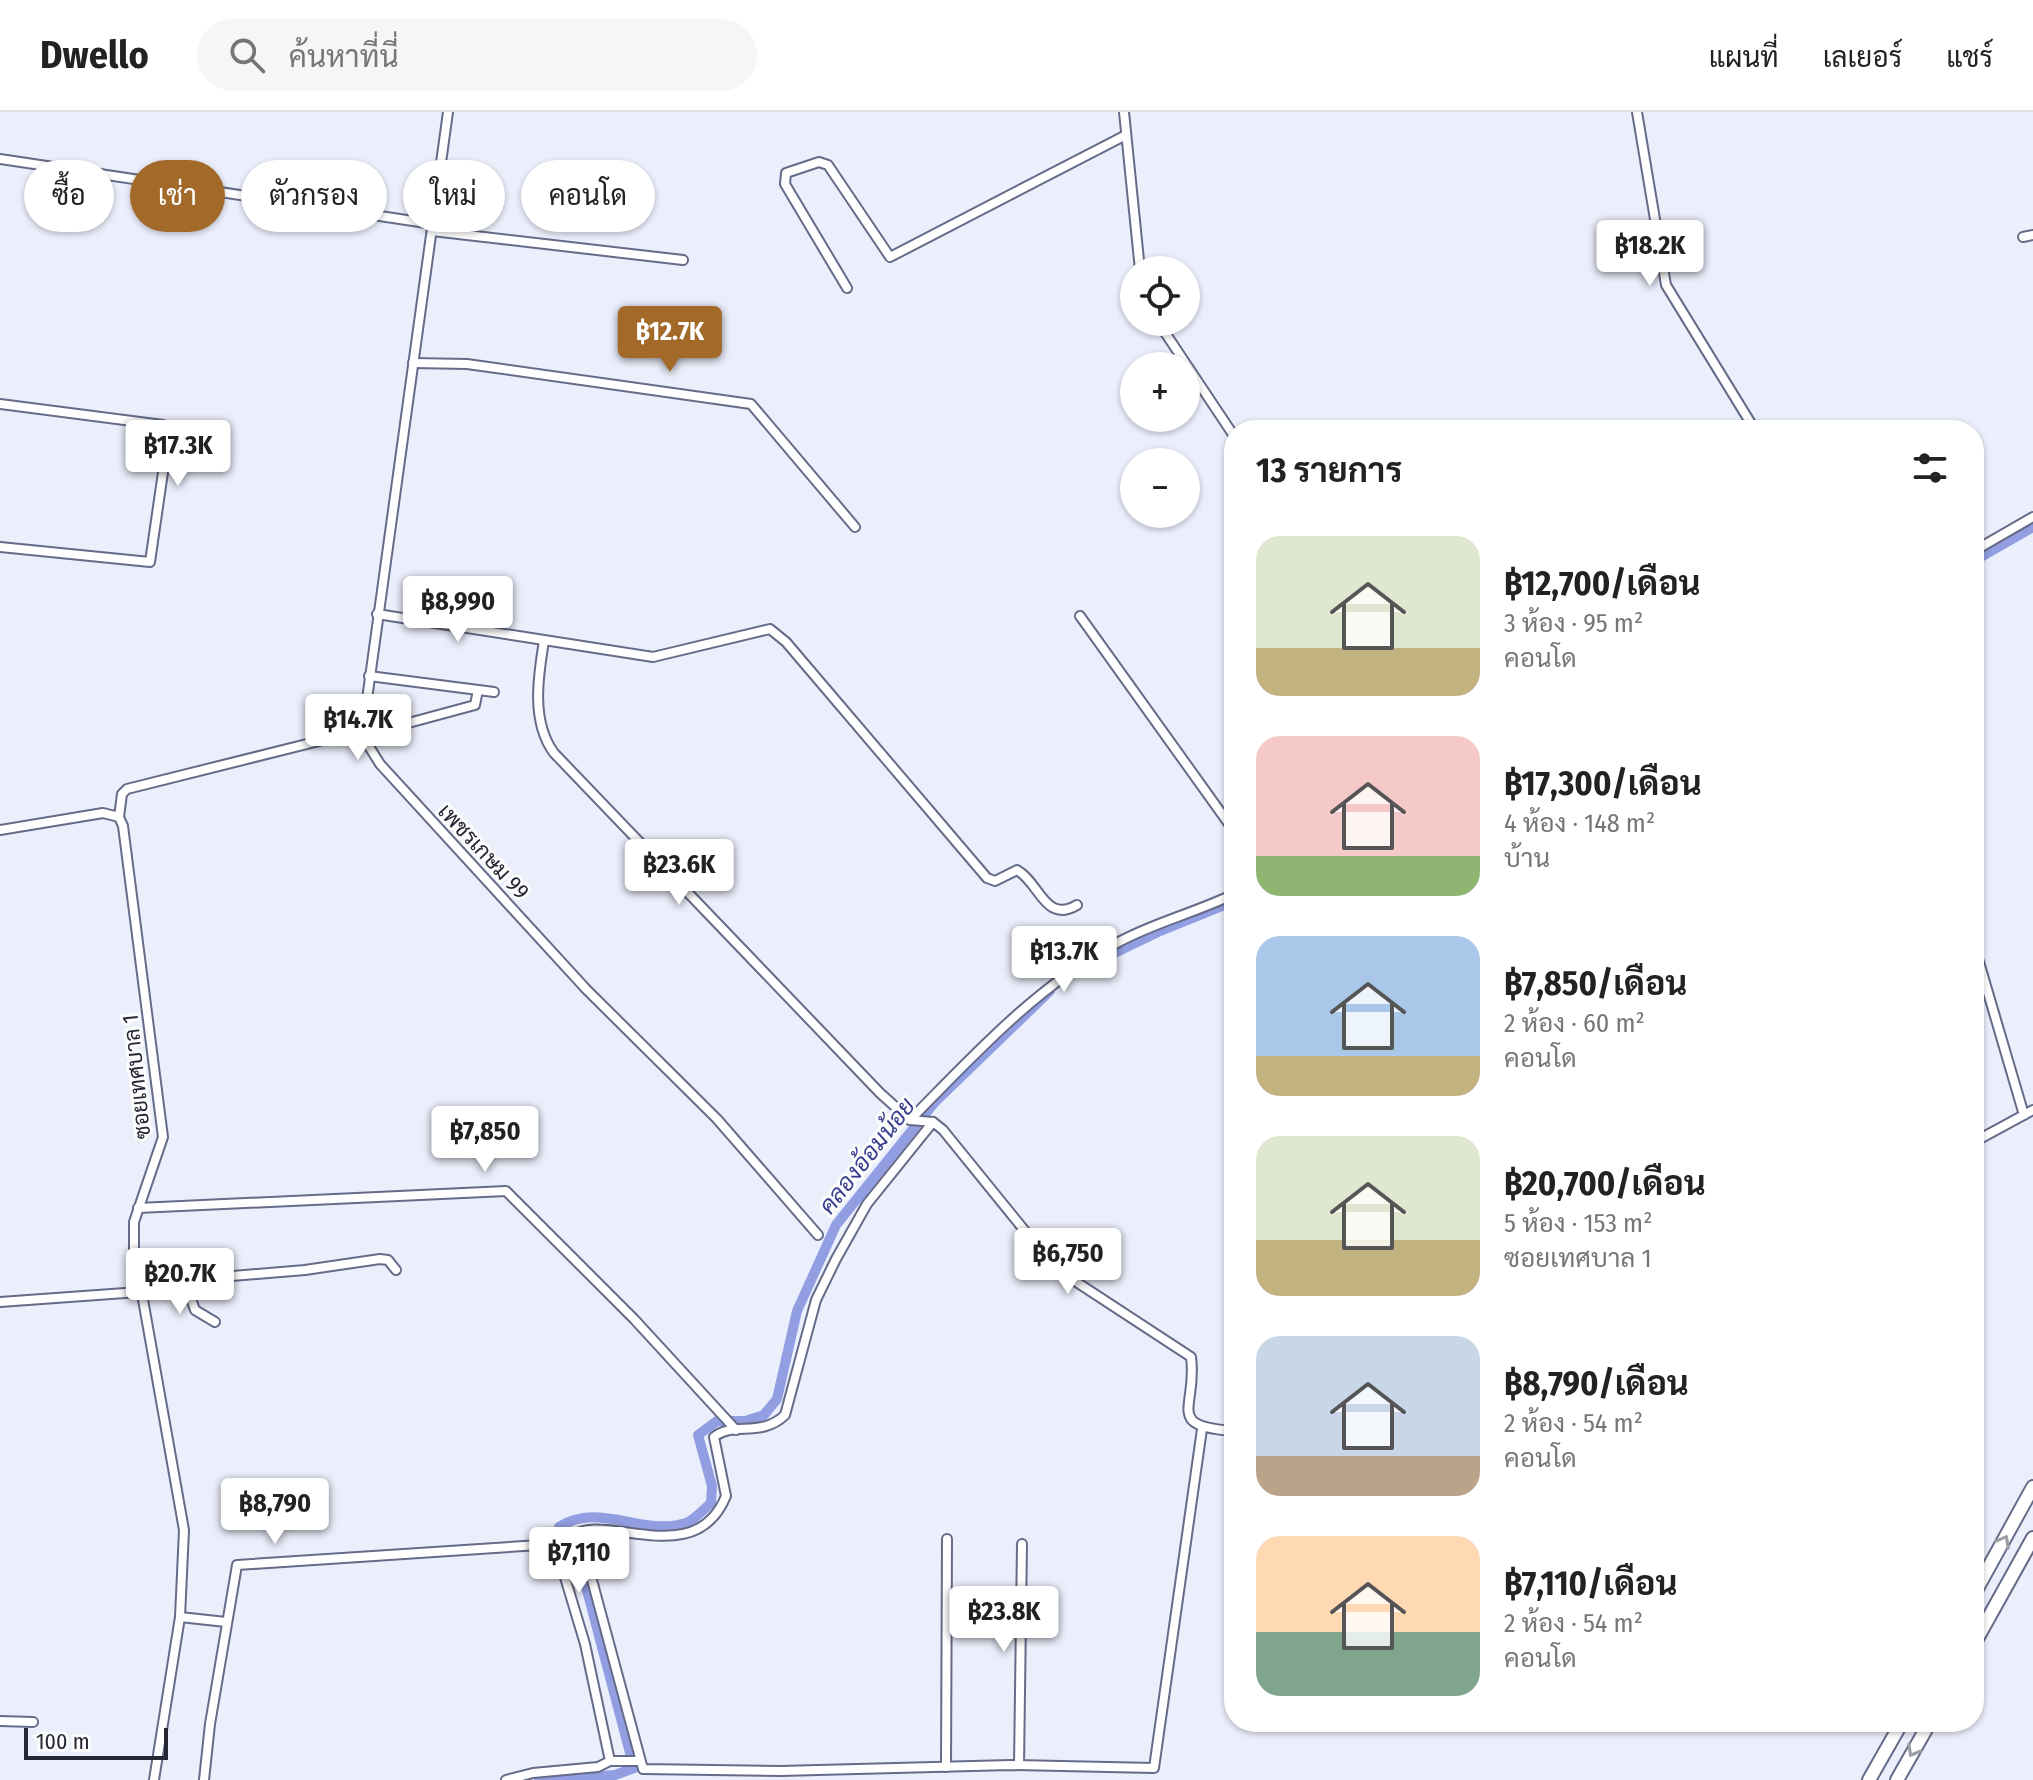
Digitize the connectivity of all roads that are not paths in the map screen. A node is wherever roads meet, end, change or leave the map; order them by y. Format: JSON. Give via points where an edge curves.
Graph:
{"nodes":[{"id":1,"x":448,"y":112,"type":"edge"},
{"id":2,"x":1124,"y":112,"type":"edge"},
{"id":3,"x":1637,"y":112,"type":"edge"},
{"id":4,"x":1126,"y":135,"type":"junction"},
{"id":5,"x":0,"y":159,"type":"edge"},
{"id":6,"x":441,"y":160,"type":"edge"},
{"id":7,"x":403,"y":222,"type":"edge"},
{"id":8,"x":431,"y":232,"type":"edge"},
{"id":9,"x":470,"y":232,"type":"edge"},
{"id":10,"x":2033,"y":235,"type":"edge"},
{"id":11,"x":2023,"y":237,"type":"dead end"},
{"id":12,"x":1139,"y":256,"type":"edge"},
{"id":13,"x":683,"y":260,"type":"dead end"},
{"id":14,"x":847,"y":288,"type":"dead end"},
{"id":15,"x":1167,"y":336,"type":"edge"},
{"id":16,"x":413,"y":363,"type":"junction"},
{"id":17,"x":0,"y":404,"type":"edge"},
{"id":18,"x":1749,"y":420,"type":"edge"},
{"id":19,"x":1224,"y":421,"type":"edge"},
{"id":20,"x":2033,"y":517,"type":"edge"},
{"id":21,"x":855,"y":527,"type":"dead end"},
{"id":22,"x":1984,"y":545,"type":"edge"},
{"id":23,"x":0,"y":547,"type":"edge"},
{"id":24,"x":377,"y":614,"type":"junction"},
{"id":25,"x":1080,"y":616,"type":"dead end"},
{"id":26,"x":544,"y":641,"type":"junction"},
{"id":27,"x":369,"y":676,"type":"junction"},
{"id":28,"x":478,"y":690,"type":"junction"},
{"id":29,"x":494,"y":692,"type":"dead end"},
{"id":30,"x":364,"y":733,"type":"junction"},
{"id":31,"x":119,"y":817,"type":"junction"},
{"id":32,"x":1224,"y":817,"type":"edge"},
{"id":33,"x":0,"y":830,"type":"edge"},
{"id":34,"x":1224,"y":898,"type":"edge"},
{"id":35,"x":1077,"y":905,"type":"dead end"},
{"id":36,"x":1984,"y":976,"type":"edge"},
{"id":37,"x":2028,"y":1112,"type":"edge"},
{"id":38,"x":912,"y":1120,"type":"junction"},
{"id":39,"x":931,"y":1122,"type":"junction"},
{"id":40,"x":1984,"y":1136,"type":"edge"},
{"id":41,"x":138,"y":1208,"type":"junction"},
{"id":42,"x":818,"y":1235,"type":"dead end"},
{"id":43,"x":396,"y":1270,"type":"dead end"},
{"id":44,"x":184,"y":1279,"type":"junction"},
{"id":45,"x":138,"y":1288,"type":"junction"},
{"id":46,"x":0,"y":1302,"type":"edge"},
{"id":47,"x":215,"y":1322,"type":"dead end"},
{"id":48,"x":736,"y":1429,"type":"junction"},
{"id":49,"x":1202,"y":1429,"type":"junction"},
{"id":50,"x":1224,"y":1430,"type":"edge"},
{"id":51,"x":2033,"y":1487,"type":"edge"},
{"id":52,"x":2033,"y":1538,"type":"edge"},
{"id":53,"x":947,"y":1539,"type":"dead end"},
{"id":54,"x":1022,"y":1544,"type":"dead end"},
{"id":55,"x":1984,"y":1576,"type":"edge"},
{"id":56,"x":1984,"y":1594,"type":"edge"},
{"id":57,"x":1999,"y":1601,"type":"junction"},
{"id":58,"x":180,"y":1617,"type":"junction"},
{"id":59,"x":226,"y":1622,"type":"junction"},
{"id":60,"x":1984,"y":1627,"type":"edge"},
{"id":61,"x":0,"y":1721,"type":"edge"},
{"id":62,"x":33,"y":1722,"type":"dead end"},
{"id":63,"x":1896,"y":1732,"type":"edge"},
{"id":64,"x":1924,"y":1732,"type":"edge"},
{"id":65,"x":614,"y":1761,"type":"junction"},
{"id":66,"x":1019,"y":1765,"type":"junction"},
{"id":67,"x":946,"y":1767,"type":"junction"},
{"id":68,"x":640,"y":1769,"type":"edge"},
{"id":69,"x":154,"y":1780,"type":"edge"},
{"id":70,"x":204,"y":1780,"type":"edge"},
{"id":71,"x":506,"y":1780,"type":"edge"},
{"id":72,"x":1869,"y":1780,"type":"edge"},
{"id":73,"x":1897,"y":1780,"type":"edge"}],
"edges":[{"from":1,"to":6,"type":"street"},
{"from":2,"to":4,"type":"street"},
{"from":3,"to":18,"type":"street","via":[[1666,285]]},
{"from":4,"to":12,"type":"street"},
{"from":4,"to":14,"type":"street","via":[[890,257],[828,165],[819,162],[786,173],[785,184]]},
{"from":5,"to":7,"type":"street"},
{"from":8,"to":16,"type":"street"},
{"from":9,"to":13,"type":"street"},
{"from":10,"to":11,"type":"street"},
{"from":15,"to":19,"type":"street"},
{"from":16,"to":21,"type":"street","via":[[467,364],[751,404]]},
{"from":16,"to":24,"type":"street"},
{"from":17,"to":23,"type":"street","via":[[163,425],[169,431],[150,562]]},
{"from":20,"to":22,"type":"street"},
{"from":24,"to":26,"type":"street"},
{"from":24,"to":27,"type":"street"},
{"from":25,"to":32,"type":"street"},
{"from":26,"to":35,"type":"street","via":[[665,657],[770,629],[987,878],[995,881],[1017,870],[1053,910],[1064,912]]},
{"from":26,"to":38,"type":"street","via":[[540,710],[543,734],[554,753],[880,1093]]},
{"from":27,"to":28,"type":"street"},
{"from":27,"to":30,"type":"street"},
{"from":28,"to":29,"type":"street"},
{"from":28,"to":30,"type":"street","via":[[475,705]]},
{"from":30,"to":31,"type":"street","via":[[127,789]]},
{"from":30,"to":42,"type":"street","name":"เพชรเกษม 99","via":[[380,764],[586,989],[701,1102]]},
{"from":31,"to":33,"type":"street","via":[[103,813]]},
{"from":31,"to":41,"type":"street","name":"ซอยเทศบาล 1","via":[[163,1137]]},
{"from":34,"to":38,"type":"street","via":[[1117,942],[1063,974]]},
{"from":36,"to":37,"type":"street"},
{"from":37,"to":40,"type":"street"},
{"from":38,"to":39,"type":"street"},
{"from":39,"to":48,"type":"street","via":[[867,1204],[836,1259],[816,1300],[785,1415],[767,1427]]},
{"from":39,"to":49,"type":"street","via":[[949,1137],[1055,1268],[1191,1357],[1189,1414]]},
{"from":41,"to":45,"type":"street","name":"ซอยเทศบาล 1","via":[[133,1233]]},
{"from":41,"to":48,"type":"street","via":[[506,1191]]},
{"from":43,"to":44,"type":"street","via":[[380,1259]]},
{"from":44,"to":45,"type":"street"},
{"from":44,"to":47,"type":"street","via":[[195,1310]]},
{"from":45,"to":46,"type":"street"},
{"from":45,"to":58,"type":"street","name":"ซอยเทศบาล 1","via":[[183,1510]]},
{"from":48,"to":68,"type":"street","via":[[714,1437],[726,1496],[700,1526],[674,1537],[604,1531],[578,1532],[570,1538],[570,1548],[592,1580]]},
{"from":49,"to":50,"type":"street"},
{"from":49,"to":66,"type":"street","via":[[1154,1768]]},
{"from":55,"to":51,"type":"main road","one_way":true},
{"from":52,"to":57,"type":"main road"},
{"from":53,"to":67,"type":"street"},
{"from":54,"to":66,"type":"street"},
{"from":56,"to":57,"type":"main road"},
{"from":57,"to":60,"type":"main road"},
{"from":58,"to":59,"type":"street"},
{"from":58,"to":69,"type":"street","name":"ซอยเทศบาล 1"},
{"from":59,"to":65,"type":"street","via":[[234,1570],[243,1564],[555,1544]]},
{"from":59,"to":70,"type":"street"},
{"from":61,"to":62,"type":"street"},
{"from":63,"to":72,"type":"main road"},
{"from":64,"to":73,"type":"main road","one_way":true},
{"from":65,"to":68,"type":"street"},
{"from":65,"to":71,"type":"street"},
{"from":66,"to":67,"type":"street"},
{"from":67,"to":68,"type":"street"}]}
